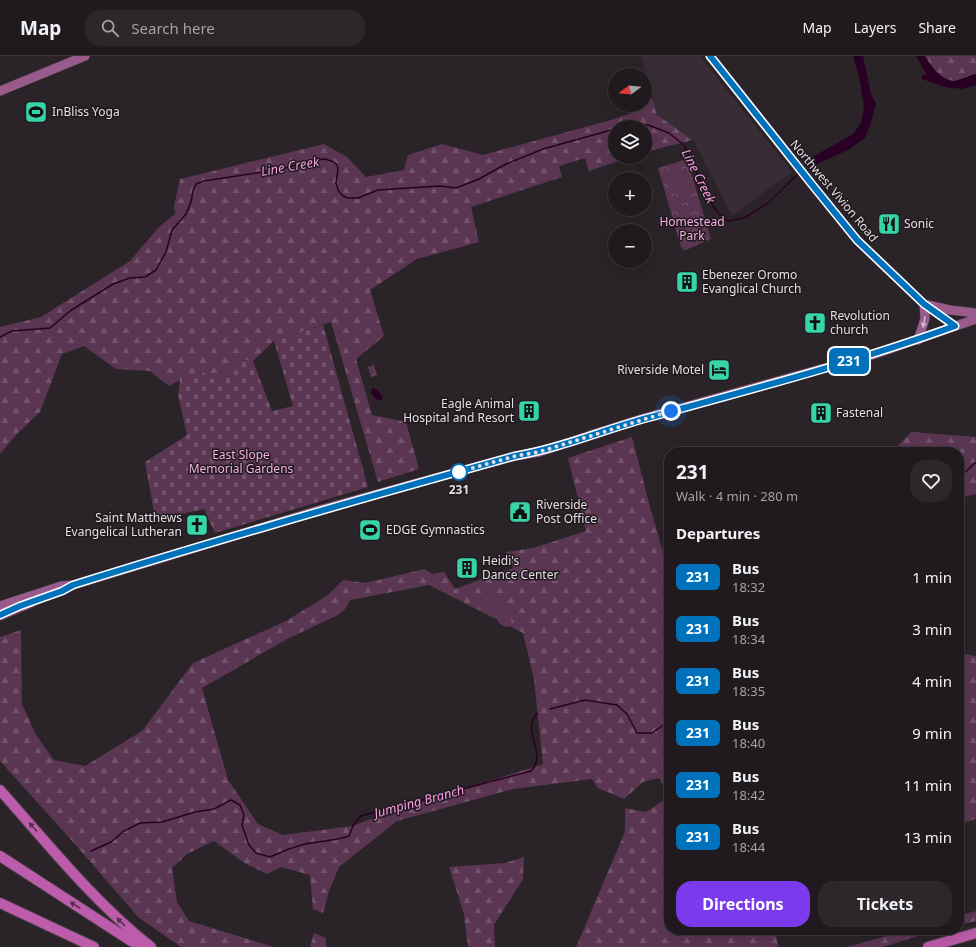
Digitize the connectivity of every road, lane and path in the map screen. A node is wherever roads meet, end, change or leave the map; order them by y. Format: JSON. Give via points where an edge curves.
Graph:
{"nodes":[{"id":1,"x":85,"y":56,"type":"edge"},
{"id":2,"x":710,"y":56,"type":"edge"},
{"id":3,"x":0,"y":91,"type":"edge"},
{"id":4,"x":924,"y":304,"type":"junction"},
{"id":5,"x":976,"y":313,"type":"edge"},
{"id":6,"x":976,"y":319,"type":"edge"},
{"id":7,"x":955,"y":326,"type":"junction"},
{"id":8,"x":918,"y":340,"type":"junction"},
{"id":9,"x":73,"y":585,"type":"junction"},
{"id":10,"x":31,"y":602,"type":"joint"},
{"id":11,"x":0,"y":606,"type":"edge"},
{"id":12,"x":0,"y":615,"type":"edge"},
{"id":13,"x":0,"y":790,"type":"edge"},
{"id":14,"x":0,"y":856,"type":"edge"},
{"id":15,"x":0,"y":903,"type":"edge"},
{"id":16,"x":976,"y":933,"type":"edge"},
{"id":17,"x":94,"y":947,"type":"edge"},
{"id":18,"x":144,"y":947,"type":"edge"},
{"id":19,"x":151,"y":947,"type":"edge"},
{"id":20,"x":928,"y":947,"type":"edge"}],
"edges":[{"from":1,"to":3,"type":"main road"},
{"from":2,"to":4,"type":"main road","name":"Northwest Vivion Road","via":[[857,240]]},
{"from":4,"to":5,"type":"main road"},
{"from":4,"to":7,"type":"main road","name":"Northwest Vivion Road"},
{"from":4,"to":8,"type":"main road","one_way":true,"via":[[925,320]]},
{"from":6,"to":7,"type":"main road"},
{"from":7,"to":8,"type":"main road"},
{"from":8,"to":9,"type":"main road","via":[[641,419],[539,452],[515,456],[329,507]]},
{"from":9,"to":10,"type":"main road"},
{"from":9,"to":11,"type":"main road","via":[[61,586]]},
{"from":10,"to":12,"type":"highway"},
{"from":19,"to":13,"type":"highway","one_way":true,"via":[[102,904]]},
{"from":18,"to":14,"type":"highway","one_way":true},
{"from":15,"to":17,"type":"highway"},
{"from":16,"to":20,"type":"highway"}]}
